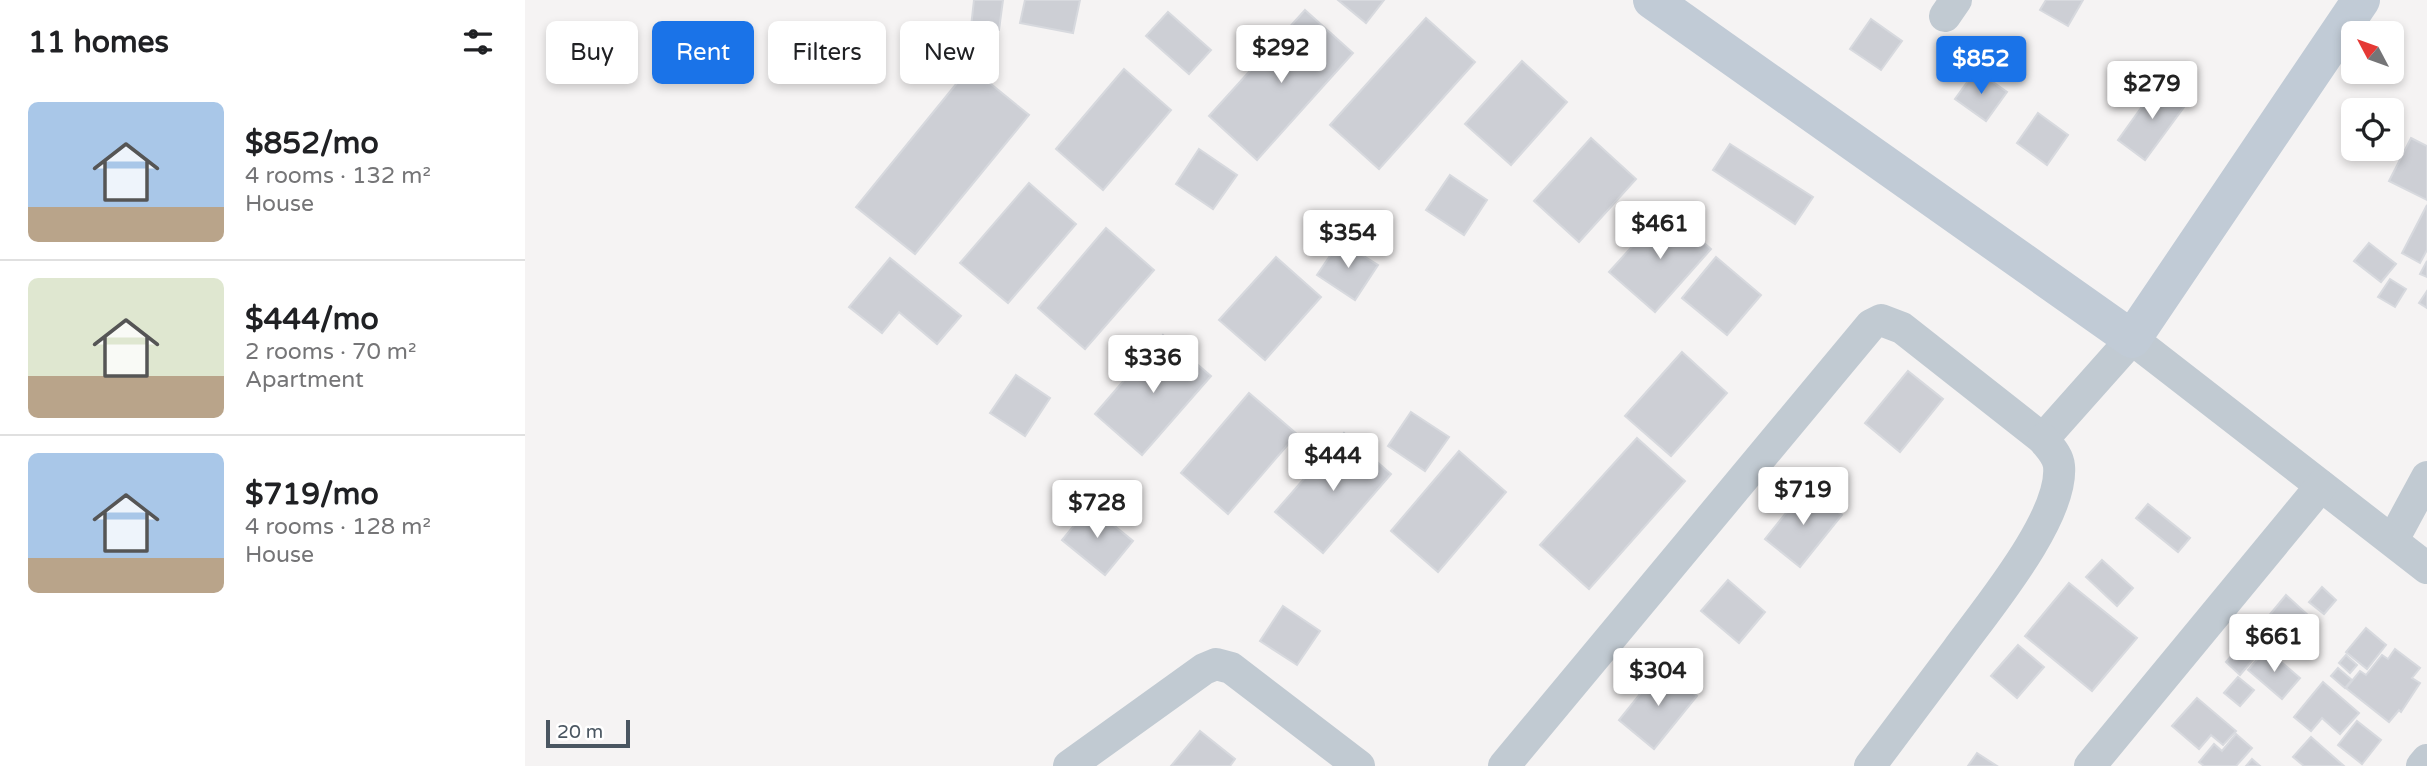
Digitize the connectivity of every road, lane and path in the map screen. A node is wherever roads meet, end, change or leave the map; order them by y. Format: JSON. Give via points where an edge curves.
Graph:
{"nodes":[{"id":1,"x":1652,"y":0,"type":"edge"},
{"id":2,"x":2361,"y":0,"type":"edge"},
{"id":3,"x":2133,"y":339,"type":"junction"},
{"id":4,"x":2043,"y":439,"type":"junction"},
{"id":5,"x":2427,"y":477,"type":"edge"},
{"id":6,"x":2321,"y":486,"type":"junction"},
{"id":7,"x":2393,"y":540,"type":"junction"},
{"id":8,"x":2427,"y":568,"type":"edge"},
{"id":9,"x":2427,"y":760,"type":"edge"},
{"id":10,"x":1069,"y":766,"type":"edge"},
{"id":11,"x":1359,"y":766,"type":"edge"},
{"id":12,"x":1504,"y":766,"type":"edge"},
{"id":13,"x":1870,"y":766,"type":"edge"},
{"id":14,"x":2090,"y":766,"type":"edge"},
{"id":15,"x":2422,"y":766,"type":"edge"}],
"edges":[{"from":1,"to":3,"type":"street"},
{"from":2,"to":3,"type":"street"},
{"from":3,"to":4,"type":"street"},
{"from":3,"to":6,"type":"street"},
{"from":4,"to":12,"type":"street","via":[[1902,328],[1881,320],[1871,325]]},
{"from":4,"to":13,"type":"street","via":[[2059,466],[2058,484],[2034,539],[1999,596]]},
{"from":5,"to":7,"type":"street"},
{"from":6,"to":7,"type":"street"},
{"from":6,"to":14,"type":"street"},
{"from":7,"to":8,"type":"street"},
{"from":9,"to":15,"type":"street"},
{"from":10,"to":11,"type":"street","via":[[1216,664],[1231,668]]}]}
